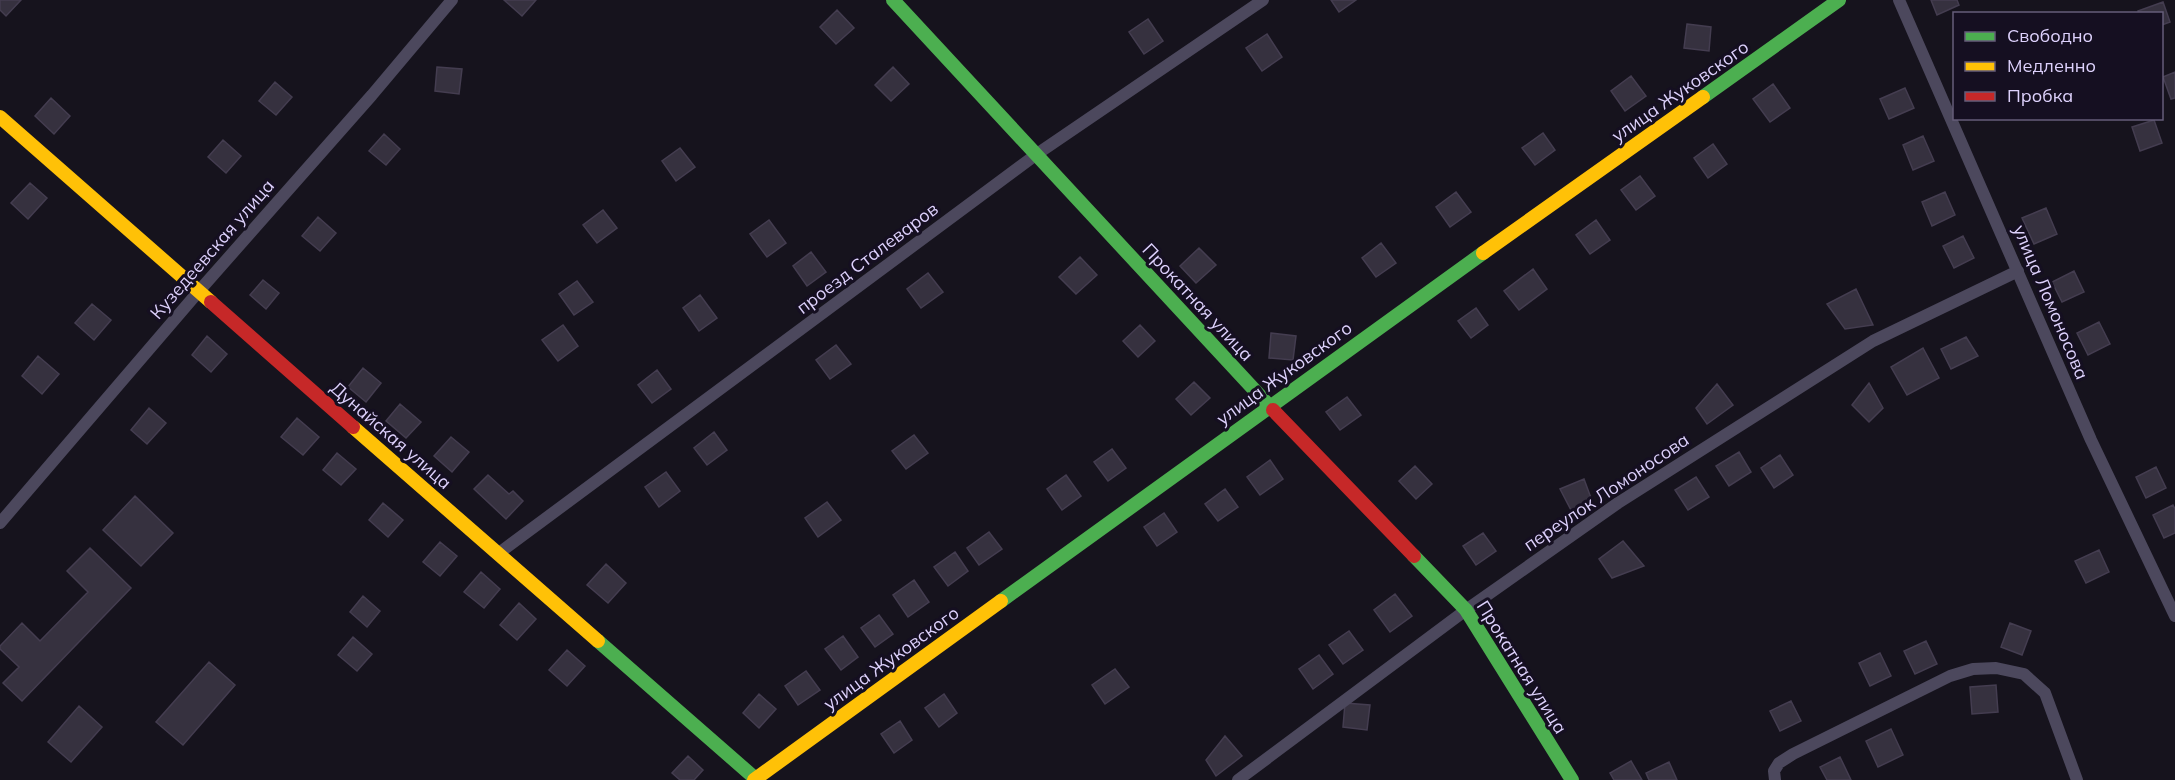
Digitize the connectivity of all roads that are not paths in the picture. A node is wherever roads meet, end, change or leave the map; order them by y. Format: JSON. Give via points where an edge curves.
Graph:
{"nodes":[{"id":1,"x":452,"y":0,"type":"edge"},
{"id":2,"x":893,"y":0,"type":"edge"},
{"id":3,"x":1263,"y":0,"type":"edge"},
{"id":4,"x":1839,"y":0,"type":"edge"},
{"id":5,"x":1899,"y":0,"type":"edge"},
{"id":6,"x":0,"y":117,"type":"edge"},
{"id":7,"x":1037,"y":154,"type":"junction"},
{"id":8,"x":2018,"y":271,"type":"junction"},
{"id":9,"x":199,"y":291,"type":"junction"},
{"id":10,"x":1269,"y":406,"type":"junction"},
{"id":11,"x":0,"y":523,"type":"edge"},
{"id":12,"x":499,"y":553,"type":"junction"},
{"id":13,"x":1466,"y":610,"type":"junction"},
{"id":14,"x":2175,"y":616,"type":"edge"},
{"id":15,"x":755,"y":780,"type":"edge"},
{"id":16,"x":1238,"y":780,"type":"edge"},
{"id":17,"x":1572,"y":780,"type":"edge"},
{"id":18,"x":1774,"y":780,"type":"edge"},
{"id":19,"x":2077,"y":780,"type":"edge"}],
"edges":[{"from":1,"to":9,"type":"street","name":"Кузедеевская улица"},
{"from":2,"to":7,"type":"street","name":"Прокатная улица"},
{"from":3,"to":7,"type":"street","name":"проезд Сталеваров"},
{"from":4,"to":10,"type":"street","name":"улица Жуковского"},
{"from":5,"to":8,"type":"street","name":"улица Ломоносова"},
{"from":6,"to":9,"type":"street","name":"Дунайская улица"},
{"from":7,"to":10,"type":"street","name":"Прокатная улица"},
{"from":7,"to":12,"type":"street","name":"проезд Сталеваров"},
{"from":8,"to":13,"type":"street","name":"переулок Ломоносова","via":[[1873,341],[1618,503]]},
{"from":8,"to":14,"type":"street","name":"улица Ломоносова","via":[[2091,440]]},
{"from":9,"to":11,"type":"street","name":"Кузедеевская улица"},
{"from":9,"to":12,"type":"street","name":"Дунайская улица"},
{"from":10,"to":13,"type":"street","name":"Прокатная улица"},
{"from":10,"to":15,"type":"street","name":"улица Жуковского"},
{"from":12,"to":15,"type":"street","name":"Дунайская улица"},
{"from":13,"to":16,"type":"street","name":"переулок Ломоносова"},
{"from":13,"to":17,"type":"street","name":"Прокатная улица"},
{"from":18,"to":19,"type":"street","via":[[1774,771],[1792,754],[1950,676],[1996,668],[2024,674],[2045,693]]}]}
